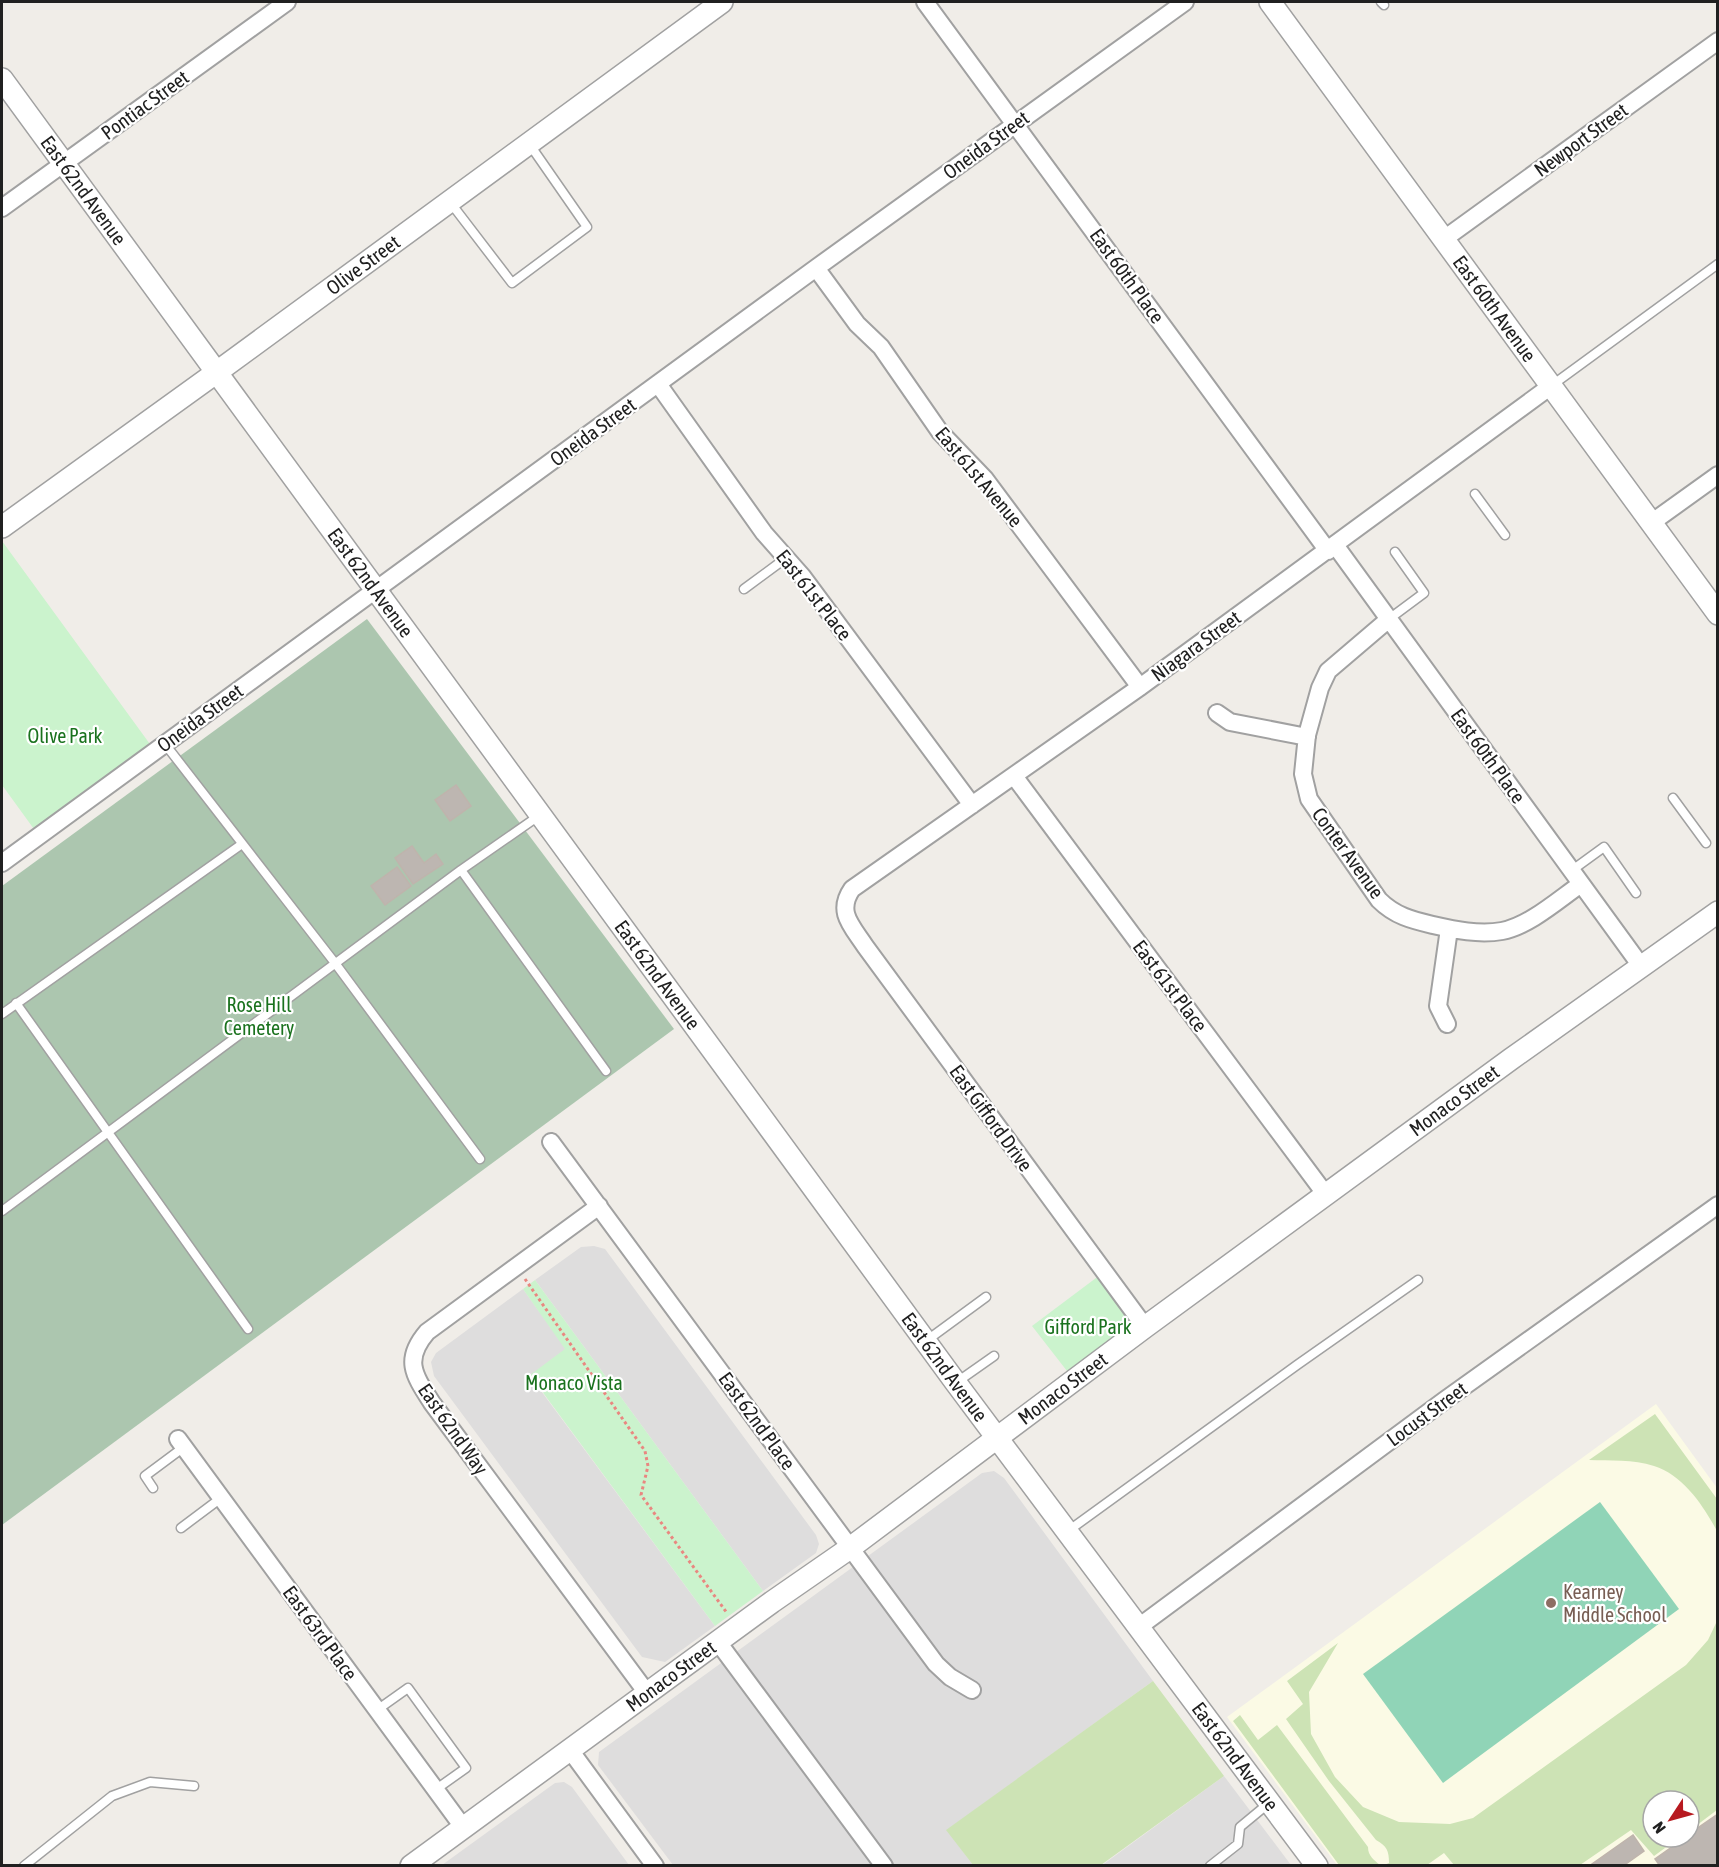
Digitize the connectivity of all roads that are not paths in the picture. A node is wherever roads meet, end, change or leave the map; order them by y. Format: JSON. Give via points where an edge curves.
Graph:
{"nodes":[{"id":1,"x":287,"y":2,"type":"edge"},
{"id":2,"x":722,"y":2,"type":"edge"},
{"id":3,"x":925,"y":2,"type":"edge"},
{"id":4,"x":1185,"y":2,"type":"edge"},
{"id":5,"x":1270,"y":2,"type":"edge"},
{"id":6,"x":1718,"y":41,"type":"edge"},
{"id":7,"x":2,"y":79,"type":"edge"},
{"id":8,"x":1016,"y":123,"type":"junction"},
{"id":9,"x":529,"y":143,"type":"junction"},
{"id":10,"x":64,"y":163,"type":"junction"},
{"id":11,"x":450,"y":201,"type":"junction"},
{"id":12,"x":2,"y":208,"type":"edge"},
{"id":13,"x":1444,"y":239,"type":"junction"},
{"id":14,"x":1718,"y":264,"type":"edge"},
{"id":15,"x":816,"y":268,"type":"junction"},
{"id":16,"x":217,"y":372,"type":"junction"},
{"id":17,"x":658,"y":384,"type":"junction"},
{"id":18,"x":1551,"y":386,"type":"junction"},
{"id":19,"x":1718,"y":475,"type":"edge"},
{"id":20,"x":1475,"y":494,"type":"dead end"},
{"id":21,"x":1651,"y":523,"type":"junction"},
{"id":22,"x":2,"y":527,"type":"edge"},
{"id":23,"x":1505,"y":535,"type":"dead end"},
{"id":24,"x":1331,"y":548,"type":"junction"},
{"id":25,"x":1395,"y":552,"type":"dead end"},
{"id":26,"x":786,"y":558,"type":"junction"},
{"id":27,"x":744,"y":589,"type":"dead end"},
{"id":28,"x":374,"y":590,"type":"junction"},
{"id":29,"x":1718,"y":614,"type":"edge"},
{"id":30,"x":1389,"y":619,"type":"junction"},
{"id":31,"x":1140,"y":687,"type":"junction"},
{"id":32,"x":1217,"y":713,"type":"dead end"},
{"id":33,"x":1307,"y":737,"type":"junction"},
{"id":34,"x":165,"y":744,"type":"junction"},
{"id":35,"x":1014,"y":776,"type":"junction"},
{"id":36,"x":1673,"y":798,"type":"dead end"},
{"id":37,"x":972,"y":805,"type":"junction"},
{"id":38,"x":540,"y":814,"type":"junction"},
{"id":39,"x":1706,"y":843,"type":"dead end"},
{"id":40,"x":242,"y":844,"type":"junction"},
{"id":41,"x":2,"y":863,"type":"edge"},
{"id":42,"x":461,"y":870,"type":"junction"},
{"id":43,"x":1576,"y":877,"type":"junction"},
{"id":44,"x":1636,"y":893,"type":"dead end"},
{"id":45,"x":844,"y":905,"type":"joint"},
{"id":46,"x":1718,"y":912,"type":"edge"},
{"id":47,"x":1449,"y":929,"type":"junction"},
{"id":48,"x":335,"y":963,"type":"junction"},
{"id":49,"x":1641,"y":966,"type":"junction"},
{"id":50,"x":16,"y":1004,"type":"junction"},
{"id":51,"x":2,"y":1014,"type":"edge"},
{"id":52,"x":1448,"y":1024,"type":"dead end"},
{"id":53,"x":606,"y":1071,"type":"dead end"},
{"id":54,"x":108,"y":1133,"type":"junction"},
{"id":55,"x":551,"y":1142,"type":"dead end"},
{"id":56,"x":480,"y":1159,"type":"dead end"},
{"id":57,"x":1326,"y":1196,"type":"junction"},
{"id":58,"x":1718,"y":1204,"type":"edge"},
{"id":59,"x":599,"y":1206,"type":"junction"},
{"id":60,"x":2,"y":1211,"type":"edge"},
{"id":61,"x":1418,"y":1280,"type":"dead end"},
{"id":62,"x":986,"y":1297,"type":"dead end"},
{"id":63,"x":1145,"y":1327,"type":"junction"},
{"id":64,"x":248,"y":1329,"type":"dead end"},
{"id":65,"x":926,"y":1341,"type":"junction"},
{"id":66,"x":994,"y":1356,"type":"dead end"},
{"id":67,"x":956,"y":1383,"type":"junction"},
{"id":68,"x":998,"y":1438,"type":"junction"},
{"id":69,"x":181,"y":1443,"type":"joint"},
{"id":70,"x":153,"y":1488,"type":"dead end"},
{"id":71,"x":221,"y":1498,"type":"junction"},
{"id":72,"x":181,"y":1528,"type":"dead end"},
{"id":73,"x":1068,"y":1531,"type":"junction"},
{"id":74,"x":850,"y":1548,"type":"junction"},
{"id":75,"x":1140,"y":1626,"type":"junction"},
{"id":76,"x":718,"y":1642,"type":"junction"},
{"id":77,"x":972,"y":1690,"type":"dead end"},
{"id":78,"x":647,"y":1693,"type":"junction"},
{"id":79,"x":377,"y":1710,"type":"junction"},
{"id":80,"x":570,"y":1750,"type":"junction"},
{"id":81,"x":194,"y":1786,"type":"dead end"},
{"id":82,"x":435,"y":1790,"type":"junction"},
{"id":83,"x":1269,"y":1802,"type":"junction"},
{"id":84,"x":463,"y":1827,"type":"junction"},
{"id":85,"x":24,"y":1866,"type":"edge"},
{"id":86,"x":411,"y":1866,"type":"edge"},
{"id":87,"x":655,"y":1866,"type":"edge"},
{"id":88,"x":884,"y":1866,"type":"edge"},
{"id":89,"x":1210,"y":1866,"type":"edge"},
{"id":90,"x":1317,"y":1866,"type":"edge"}],
"edges":[{"from":1,"to":10,"type":"street","name":"Pontiac Street"},
{"from":2,"to":9,"type":"street","name":"Olive Street"},
{"from":3,"to":8,"type":"street","name":"East 60th Place"},
{"from":4,"to":8,"type":"street","name":"Oneida Street"},
{"from":5,"to":13,"type":"street","name":"East 60th Avenue"},
{"from":6,"to":13,"type":"street","name":"Newport Street"},
{"from":7,"to":10,"type":"street","name":"East 62nd Avenue"},
{"from":8,"to":15,"type":"street","name":"Oneida Street"},
{"from":8,"to":24,"type":"street","name":"East 60th Place"},
{"from":9,"to":11,"type":"street","name":"Olive Street"},
{"from":9,"to":11,"type":"lane","via":[[587,227],[512,283]]},
{"from":10,"to":12,"type":"street","name":"Pontiac Street"},
{"from":10,"to":16,"type":"street","name":"East 62nd Avenue"},
{"from":11,"to":16,"type":"street","name":"Olive Street"},
{"from":13,"to":18,"type":"street","name":"East 60th Avenue"},
{"from":14,"to":18,"type":"lane"},
{"from":15,"to":17,"type":"street","name":"Oneida Street"},
{"from":15,"to":31,"type":"street","name":"East 61st Avenue","via":[[857,324],[881,347],[940,432],[985,479]]},
{"from":16,"to":22,"type":"street","name":"Olive Street"},
{"from":16,"to":28,"type":"street","name":"East 62nd Avenue"},
{"from":17,"to":26,"type":"street","name":"East 61st Place"},
{"from":17,"to":28,"type":"street","name":"Oneida Street"},
{"from":18,"to":21,"type":"street","name":"East 60th Avenue"},
{"from":18,"to":24,"type":"street","name":"Niagara Street"},
{"from":19,"to":21,"type":"street"},
{"from":20,"to":23,"type":"lane"},
{"from":21,"to":29,"type":"street","name":"East 60th Avenue"},
{"from":24,"to":30,"type":"street","name":"East 60th Place"},
{"from":24,"to":31,"type":"street","name":"Niagara Street"},
{"from":25,"to":30,"type":"lane","via":[[1425,593]]},
{"from":26,"to":27,"type":"lane"},
{"from":26,"to":37,"type":"street","name":"East 61st Place"},
{"from":28,"to":34,"type":"street","name":"Oneida Street"},
{"from":28,"to":38,"type":"street","name":"East 62nd Avenue"},
{"from":30,"to":33,"type":"street","name":"Conter Avenue","via":[[1328,671]]},
{"from":30,"to":43,"type":"street","name":"East 60th Place"},
{"from":31,"to":35,"type":"street","name":"Niagara Street"},
{"from":32,"to":33,"type":"street","via":[[1230,722]]},
{"from":33,"to":47,"type":"street","name":"Conter Avenue","via":[[1303,774],[1309,799],[1379,900],[1408,919]]},
{"from":34,"to":40,"type":"lane"},
{"from":34,"to":41,"type":"street","name":"Oneida Street"},
{"from":35,"to":37,"type":"street","name":"Niagara Street"},
{"from":35,"to":57,"type":"street","name":"East 61st Place"},
{"from":36,"to":39,"type":"lane"},
{"from":37,"to":45,"type":"street","name":"Niagara Street","via":[[852,889]]},
{"from":38,"to":42,"type":"lane"},
{"from":38,"to":65,"type":"street","name":"East 62nd Avenue"},
{"from":40,"to":48,"type":"lane"},
{"from":40,"to":50,"type":"lane"},
{"from":42,"to":48,"type":"lane"},
{"from":42,"to":53,"type":"lane"},
{"from":43,"to":44,"type":"lane","via":[[1604,847]]},
{"from":43,"to":47,"type":"street","name":"Conter Avenue","via":[[1533,918],[1503,931]]},
{"from":43,"to":49,"type":"street","name":"East 60th Place"},
{"from":45,"to":63,"type":"street","name":"East Gifford Drive","via":[[848,921],[865,946]]},
{"from":46,"to":49,"type":"street","name":"Monaco Street"},
{"from":47,"to":52,"type":"street","via":[[1438,1006]]},
{"from":48,"to":54,"type":"lane"},
{"from":48,"to":56,"type":"lane"},
{"from":49,"to":57,"type":"street","name":"Monaco Street"},
{"from":50,"to":51,"type":"lane"},
{"from":50,"to":54,"type":"lane"},
{"from":54,"to":60,"type":"lane"},
{"from":54,"to":64,"type":"lane"},
{"from":55,"to":59,"type":"street","name":"East 62nd Place"},
{"from":57,"to":63,"type":"street","name":"Monaco Street"},
{"from":58,"to":75,"type":"street","name":"Locust Street"},
{"from":59,"to":74,"type":"street","name":"East 62nd Place"},
{"from":59,"to":78,"type":"street","name":"East 62nd Way","via":[[427,1332],[415,1349],[413,1367],[432,1402]]},
{"from":61,"to":73,"type":"lane"},
{"from":62,"to":65,"type":"lane"},
{"from":63,"to":68,"type":"street","name":"Monaco Street"},
{"from":65,"to":67,"type":"street","name":"East 62nd Avenue"},
{"from":66,"to":67,"type":"lane"},
{"from":67,"to":68,"type":"street","name":"East 62nd Avenue"},
{"from":68,"to":73,"type":"street","name":"East 62nd Avenue"},
{"from":68,"to":74,"type":"street","name":"Monaco Street"},
{"from":69,"to":70,"type":"lane","via":[[145,1476]]},
{"from":69,"to":71,"type":"street","name":"East 63rd Place"},
{"from":71,"to":72,"type":"lane"},
{"from":71,"to":79,"type":"street","name":"East 63rd Place"},
{"from":73,"to":75,"type":"street","name":"East 62nd Avenue"},
{"from":74,"to":76,"type":"street","name":"Monaco Street"},
{"from":74,"to":77,"type":"street","name":"East 62nd Place","via":[[936,1664]]},
{"from":75,"to":83,"type":"street","name":"East 62nd Avenue"},
{"from":76,"to":78,"type":"street","name":"Monaco Street"},
{"from":76,"to":88,"type":"street"},
{"from":78,"to":80,"type":"street","name":"Monaco Street"},
{"from":79,"to":82,"type":"street","name":"East 63rd Place"},
{"from":79,"to":82,"type":"lane","via":[[408,1688],[466,1768]]},
{"from":80,"to":84,"type":"street","name":"Monaco Street"},
{"from":80,"to":87,"type":"street"},
{"from":81,"to":85,"type":"lane","via":[[150,1782],[112,1796]]},
{"from":82,"to":84,"type":"street","name":"East 63rd Place"},
{"from":83,"to":89,"type":"lane","via":[[1240,1827],[1238,1844]]},
{"from":83,"to":90,"type":"street","name":"East 62nd Avenue"},
{"from":84,"to":86,"type":"street","name":"Monaco Street"}]}
